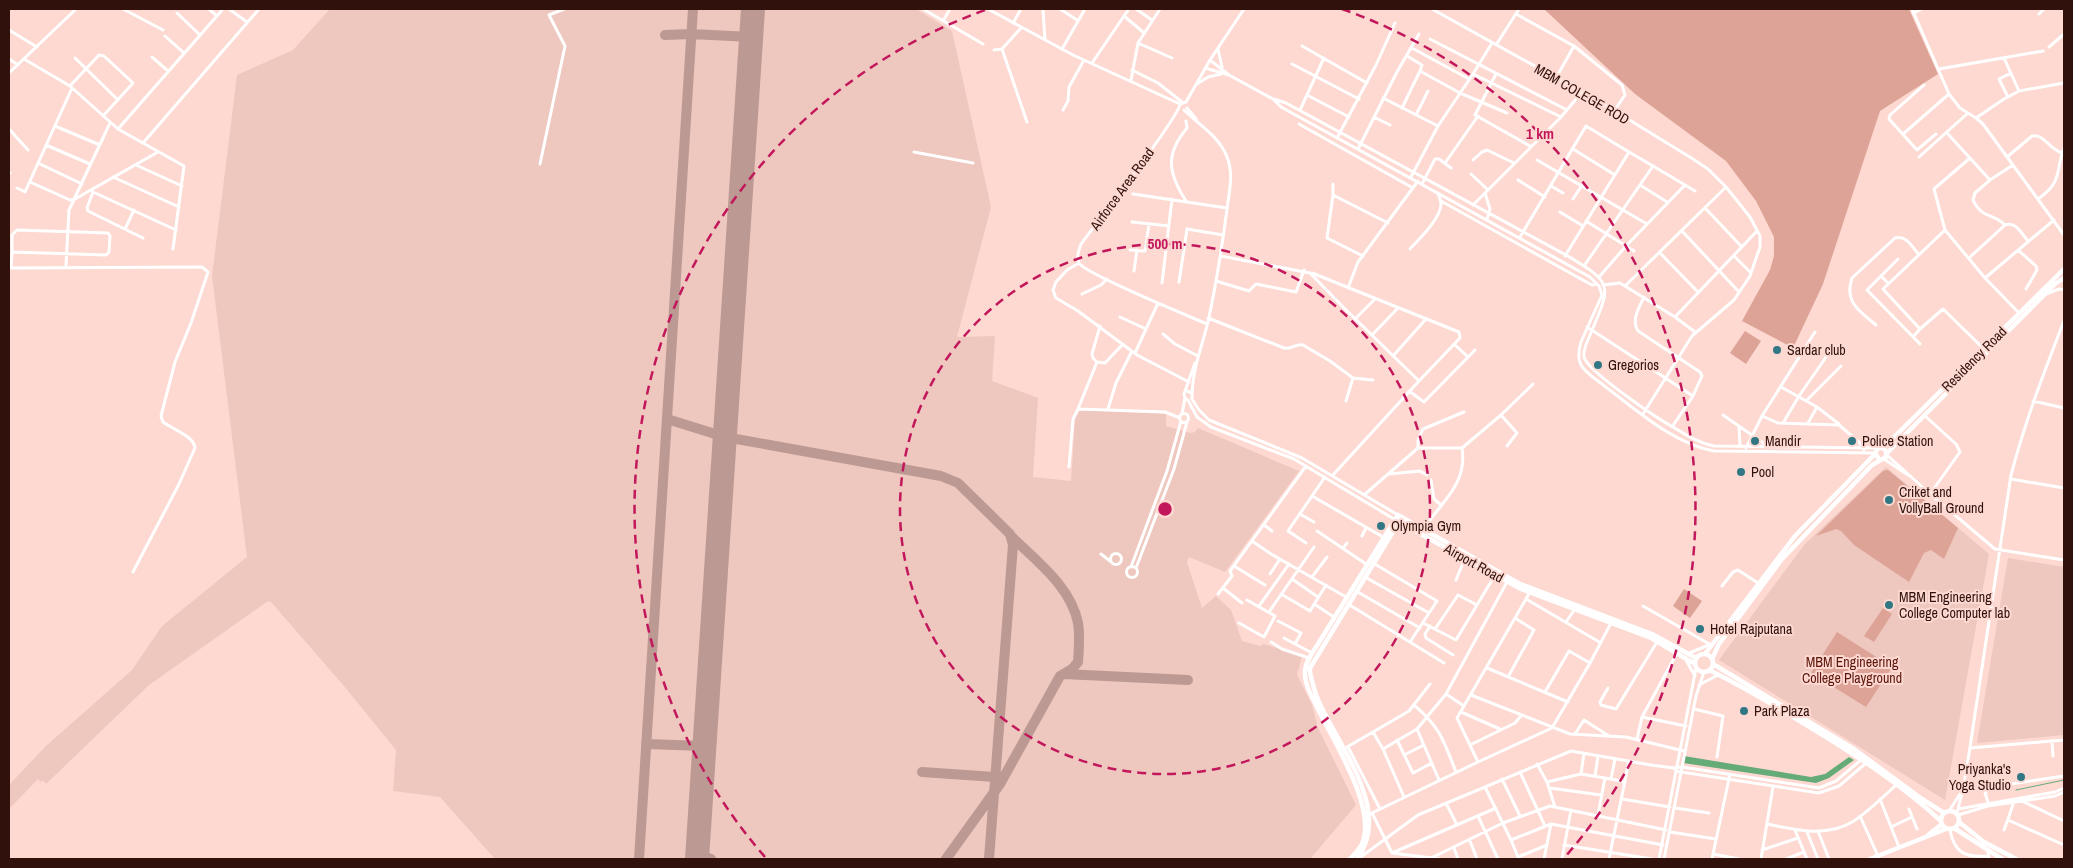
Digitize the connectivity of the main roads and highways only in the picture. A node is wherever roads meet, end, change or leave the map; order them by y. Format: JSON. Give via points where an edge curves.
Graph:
{"nodes":[{"id":1,"x":2064,"y":269,"type":"edge"},
{"id":2,"x":2064,"y":278,"type":"edge"},
{"id":3,"x":1878,"y":451,"type":"junction"},
{"id":4,"x":1884,"y":457,"type":"junction"},
{"id":5,"x":1398,"y":518,"type":"junction"},
{"id":6,"x":1705,"y":654,"type":"junction"},
{"id":7,"x":1686,"y":656,"type":"junction"},
{"id":8,"x":1696,"y":658,"type":"junction"},
{"id":9,"x":1713,"y":662,"type":"junction"},
{"id":10,"x":1696,"y":666,"type":"junction"},
{"id":11,"x":1707,"y":671,"type":"junction"},
{"id":12,"x":1946,"y":812,"type":"junction"},
{"id":13,"x":1959,"y":822,"type":"junction"},
{"id":14,"x":1941,"y":823,"type":"junction"},
{"id":15,"x":1950,"y":829,"type":"junction"},
{"id":16,"x":1925,"y":838,"type":"junction"},
{"id":17,"x":1989,"y":856,"type":"edge"},
{"id":18,"x":1350,"y":859,"type":"edge"},
{"id":19,"x":1358,"y":859,"type":"edge"},
{"id":20,"x":1872,"y":859,"type":"edge"},
{"id":21,"x":2002,"y":859,"type":"edge"},
{"id":22,"x":2016,"y":859,"type":"edge"}],
"edges":[{"from":1,"to":3,"type":"main road","name":"Residency Road"},
{"from":2,"to":4,"type":"main road","name":"Residency Road"},
{"from":3,"to":4,"type":"main road"},
{"from":3,"to":4,"type":"main road"},
{"from":3,"to":6,"type":"main road","name":"Residency Road","via":[[1796,536]]},
{"from":4,"to":9,"type":"main road","name":"Residency Road","via":[[1787,553],[1719,644]]},
{"from":5,"to":7,"type":"main road","name":"Airport Road","via":[[1520,584],[1642,630]]},
{"from":5,"to":7,"type":"main road","name":"Airport Road","via":[[1507,582]]},
{"from":5,"to":18,"type":"main road","via":[[1334,616],[1305,672],[1314,702],[1352,776],[1364,812],[1362,845]]},
{"from":5,"to":19,"type":"main road","via":[[1314,659],[1310,672],[1319,702],[1346,748],[1371,814],[1367,843]]},
{"from":6,"to":8,"type":"main road"},
{"from":6,"to":9,"type":"main road"},
{"from":7,"to":8,"type":"main road","name":"Airport Road"},
{"from":7,"to":10,"type":"main road","name":"Airport Road"},
{"from":8,"to":10,"type":"main road"},
{"from":9,"to":11,"type":"main road","name":"Residency Road"},
{"from":9,"to":12,"type":"main road","via":[[1854,749]]},
{"from":10,"to":11,"type":"main road","name":"Airport Road"},
{"from":11,"to":14,"type":"main road","name":"Airport Road","via":[[1758,696],[1863,762]]},
{"from":12,"to":13,"type":"main road","via":[[1958,812]]},
{"from":12,"to":14,"type":"main road"},
{"from":13,"to":15,"type":"main road"},
{"from":13,"to":22,"type":"main road","via":[[1984,842]]},
{"from":14,"to":15,"type":"main road","name":"Airport Road"},
{"from":14,"to":16,"type":"main road"},
{"from":15,"to":16,"type":"main road"},
{"from":15,"to":17,"type":"main road","name":"Airport Road"},
{"from":16,"to":20,"type":"main road"},
{"from":17,"to":21,"type":"main road","name":"Airport Road"}]}
